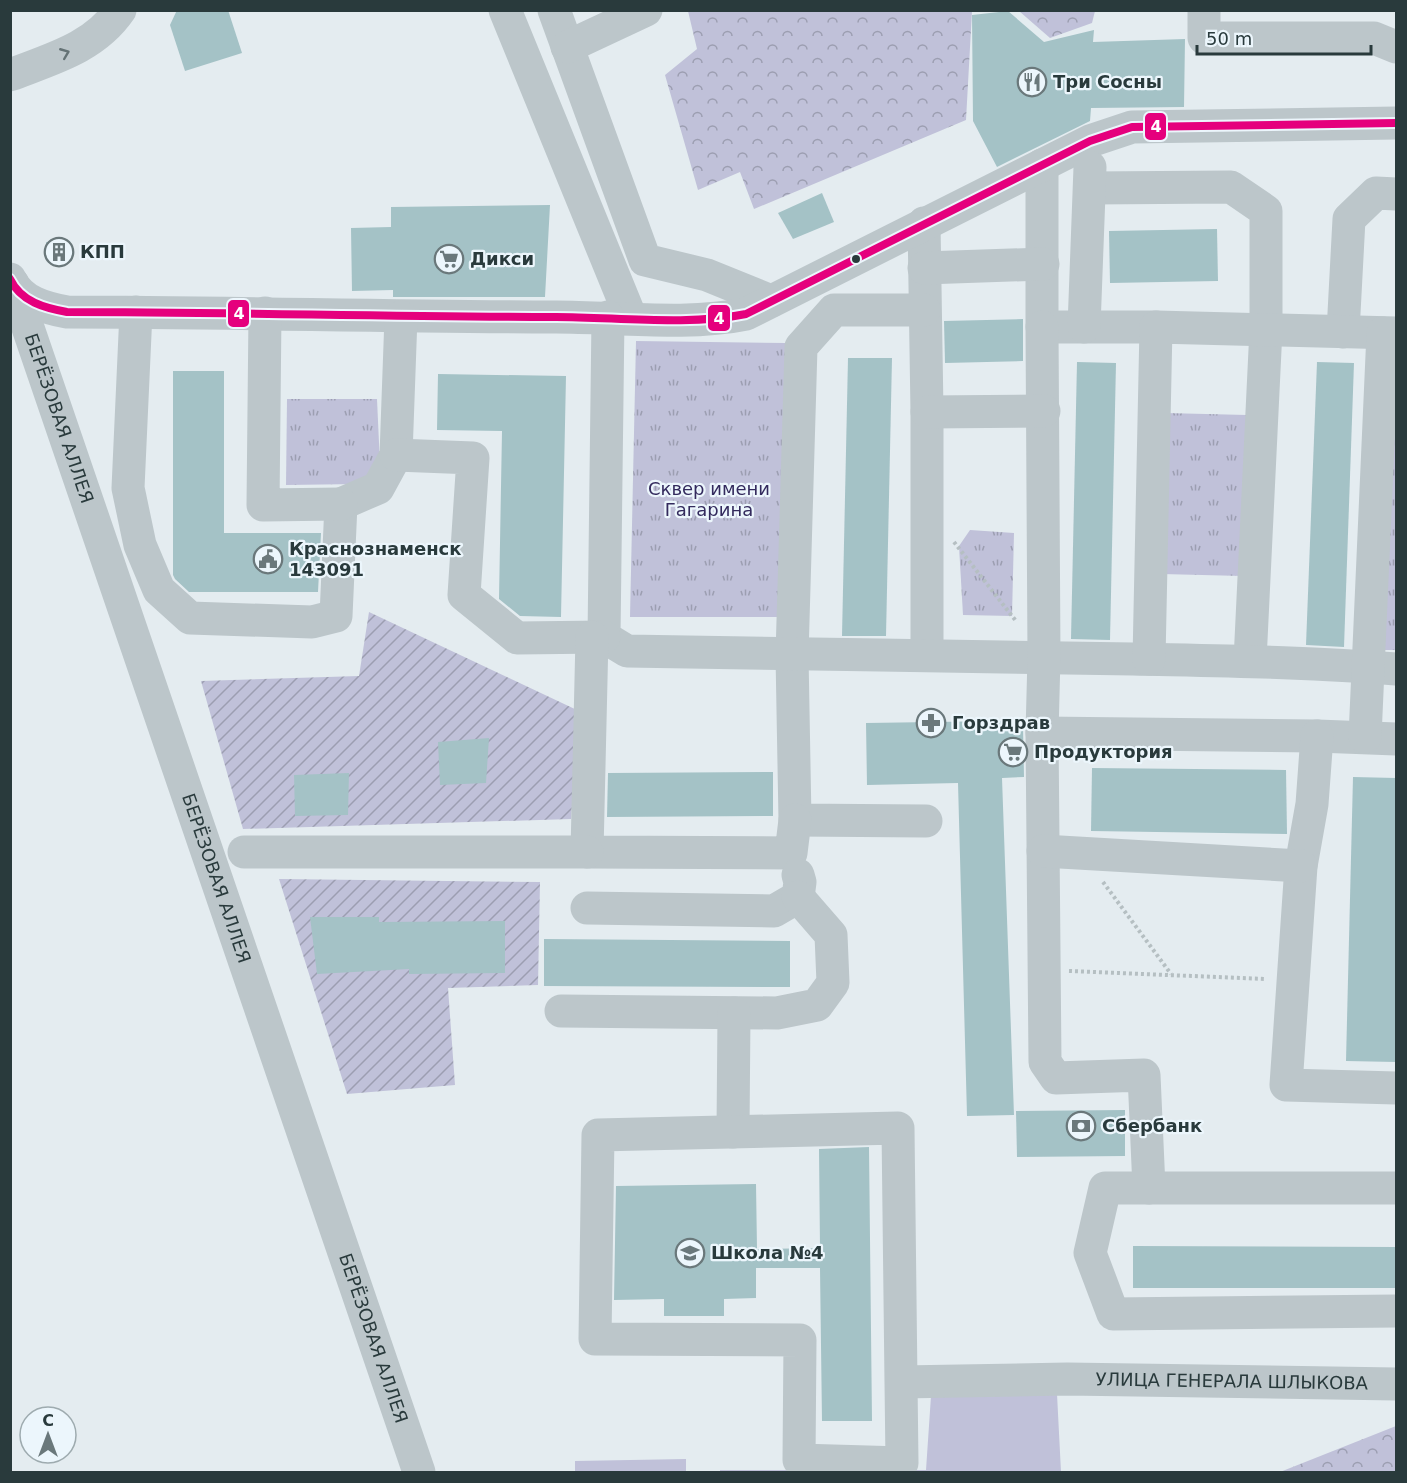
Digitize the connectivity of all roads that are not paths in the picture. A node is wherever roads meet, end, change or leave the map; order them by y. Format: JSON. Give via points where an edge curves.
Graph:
{"nodes":[{"id":1,"x":120,"y":10,"type":"edge"},
{"id":2,"x":505,"y":10,"type":"edge"},
{"id":3,"x":554,"y":10,"type":"edge"},
{"id":4,"x":646,"y":10,"type":"edge"},
{"id":5,"x":1204,"y":10,"type":"edge"},
{"id":6,"x":1273,"y":24,"type":"edge"},
{"id":7,"x":1343,"y":24,"type":"edge"},
{"id":8,"x":567,"y":47,"type":"junction"},
{"id":9,"x":1396,"y":47,"type":"edge"},
{"id":10,"x":10,"y":75,"type":"edge"},
{"id":11,"x":1396,"y":123,"type":"edge"},
{"id":12,"x":1090,"y":141,"type":"junction"},
{"id":13,"x":1042,"y":165,"type":"junction"},
{"id":14,"x":1090,"y":188,"type":"junction"},
{"id":15,"x":1396,"y":194,"type":"edge"},
{"id":16,"x":924,"y":223,"type":"junction"},
{"id":17,"x":1043,"y":264,"type":"junction"},
{"id":18,"x":924,"y":268,"type":"junction"},
{"id":19,"x":12,"y":281,"type":"edge"},
{"id":20,"x":771,"y":301,"type":"junction"},
{"id":21,"x":924,"y":310,"type":"junction"},
{"id":22,"x":136,"y":312,"type":"junction"},
{"id":23,"x":265,"y":313,"type":"junction"},
{"id":24,"x":401,"y":317,"type":"junction"},
{"id":25,"x":620,"y":318,"type":"junction"},
{"id":26,"x":1042,"y":327,"type":"junction"},
{"id":27,"x":1084,"y":327,"type":"junction"},
{"id":28,"x":1156,"y":327,"type":"junction"},
{"id":29,"x":1266,"y":329,"type":"junction"},
{"id":30,"x":1343,"y":332,"type":"junction"},
{"id":31,"x":1390,"y":333,"type":"edge"},
{"id":32,"x":1044,"y":411,"type":"junction"},
{"id":33,"x":927,"y":412,"type":"junction"},
{"id":34,"x":396,"y":455,"type":"junction"},
{"id":35,"x":340,"y":504,"type":"junction"},
{"id":36,"x":598,"y":637,"type":"junction"},
{"id":37,"x":792,"y":654,"type":"junction"},
{"id":38,"x":927,"y":654,"type":"junction"},
{"id":39,"x":1044,"y":657,"type":"junction"},
{"id":40,"x":1149,"y":659,"type":"junction"},
{"id":41,"x":1250,"y":661,"type":"junction"},
{"id":42,"x":1382,"y":668,"type":"edge"},
{"id":43,"x":1042,"y":733,"type":"junction"},
{"id":44,"x":1317,"y":736,"type":"junction"},
{"id":45,"x":1381,"y":738,"type":"edge"},
{"id":46,"x":795,"y":820,"type":"junction"},
{"id":47,"x":927,"y":821,"type":"dead end"},
{"id":48,"x":1043,"y":851,"type":"junction"},
{"id":49,"x":244,"y":852,"type":"dead end"},
{"id":50,"x":588,"y":852,"type":"junction"},
{"id":51,"x":791,"y":853,"type":"junction"},
{"id":52,"x":1301,"y":866,"type":"junction"},
{"id":53,"x":798,"y":897,"type":"junction"},
{"id":54,"x":587,"y":908,"type":"dead end"},
{"id":55,"x":561,"y":1011,"type":"dead end"},
{"id":56,"x":734,"y":1012,"type":"junction"},
{"id":57,"x":1396,"y":1088,"type":"edge"},
{"id":58,"x":733,"y":1132,"type":"junction"},
{"id":59,"x":1149,"y":1188,"type":"junction"},
{"id":60,"x":1396,"y":1188,"type":"edge"},
{"id":61,"x":1396,"y":1311,"type":"edge"},
{"id":62,"x":901,"y":1382,"type":"junction"},
{"id":63,"x":1396,"y":1384,"type":"edge"},
{"id":64,"x":420,"y":1473,"type":"edge"}],
"edges":[{"from":10,"to":1,"type":"street","one_way":true,"via":[[80,47],[104,29]]},
{"from":2,"to":25,"type":"street"},
{"from":3,"to":8,"type":"street"},
{"from":4,"to":8,"type":"street"},
{"from":5,"to":6,"type":"street","via":[[1204,38]]},
{"from":6,"to":7,"type":"street"},
{"from":7,"to":9,"type":"street"},
{"from":8,"to":20,"type":"street","via":[[645,260],[707,275]]},
{"from":11,"to":12,"type":"street","via":[[1132,127]]},
{"from":12,"to":13,"type":"street"},
{"from":12,"to":14,"type":"street"},
{"from":13,"to":16,"type":"street"},
{"from":13,"to":17,"type":"street"},
{"from":14,"to":27,"type":"street"},
{"from":14,"to":29,"type":"street","via":[[1231,187],[1266,211]]},
{"from":15,"to":30,"type":"street","via":[[1376,193],[1349,219]]},
{"from":16,"to":18,"type":"street"},
{"from":16,"to":20,"type":"street"},
{"from":17,"to":18,"type":"street"},
{"from":17,"to":26,"type":"street"},
{"from":18,"to":21,"type":"street"},
{"from":19,"to":22,"type":"street","via":[[28,300],[46,308],[67,312]]},
{"from":19,"to":64,"type":"street","name":"БЕРЁЗОВАЯ АЛЛЕЯ"},
{"from":20,"to":25,"type":"street","via":[[746,314],[720,319]]},
{"from":21,"to":33,"type":"street"},
{"from":21,"to":37,"type":"street","via":[[834,310],[801,347]]},
{"from":22,"to":23,"type":"street"},
{"from":22,"to":35,"type":"street","via":[[128,488],[140,545],[159,590],[190,618],[312,622],[336,616]]},
{"from":23,"to":24,"type":"street"},
{"from":23,"to":35,"type":"street","via":[[262,506]]},
{"from":24,"to":25,"type":"street"},
{"from":24,"to":34,"type":"street"},
{"from":25,"to":36,"type":"street"},
{"from":26,"to":27,"type":"street"},
{"from":26,"to":32,"type":"street"},
{"from":27,"to":28,"type":"street"},
{"from":28,"to":29,"type":"street"},
{"from":28,"to":40,"type":"street"},
{"from":29,"to":30,"type":"street"},
{"from":29,"to":41,"type":"street"},
{"from":30,"to":31,"type":"street"},
{"from":31,"to":42,"type":"street"},
{"from":32,"to":33,"type":"street"},
{"from":32,"to":39,"type":"street"},
{"from":33,"to":38,"type":"street"},
{"from":34,"to":35,"type":"street","via":[[378,488]]},
{"from":34,"to":36,"type":"street","via":[[473,458],[464,595],[517,638]]},
{"from":36,"to":37,"type":"street","via":[[627,651]]},
{"from":36,"to":50,"type":"street"},
{"from":37,"to":38,"type":"street"},
{"from":37,"to":46,"type":"street"},
{"from":38,"to":39,"type":"street"},
{"from":39,"to":40,"type":"street"},
{"from":39,"to":43,"type":"street"},
{"from":40,"to":41,"type":"street"},
{"from":41,"to":42,"type":"street"},
{"from":42,"to":45,"type":"street"},
{"from":43,"to":44,"type":"street"},
{"from":43,"to":48,"type":"street"},
{"from":44,"to":45,"type":"street"},
{"from":44,"to":52,"type":"street","via":[[1312,804]]},
{"from":46,"to":47,"type":"street"},
{"from":46,"to":51,"type":"street"},
{"from":48,"to":52,"type":"street"},
{"from":48,"to":59,"type":"street","via":[[1045,1062],[1056,1078],[1144,1075]]},
{"from":49,"to":50,"type":"street"},
{"from":50,"to":51,"type":"street"},
{"from":51,"to":53,"type":"street","via":[[800,882]]},
{"from":52,"to":57,"type":"street","via":[[1286,1085]]},
{"from":53,"to":54,"type":"street","via":[[774,911]]},
{"from":53,"to":56,"type":"street","via":[[831,935],[833,983],[817,1005],[777,1013]]},
{"from":55,"to":56,"type":"street"},
{"from":56,"to":58,"type":"street"},
{"from":58,"to":62,"type":"street","via":[[898,1128]]},
{"from":58,"to":62,"type":"street","via":[[598,1135],[595,1339],[801,1340],[799,1460],[902,1464]]},
{"from":59,"to":60,"type":"street"},
{"from":59,"to":61,"type":"street","via":[[1105,1188],[1090,1253],[1113,1314]]},
{"from":62,"to":63,"type":"street","name":"УЛИЦА ГЕНЕРАЛА ШЛЫКОВА","via":[[1067,1379]]}]}
